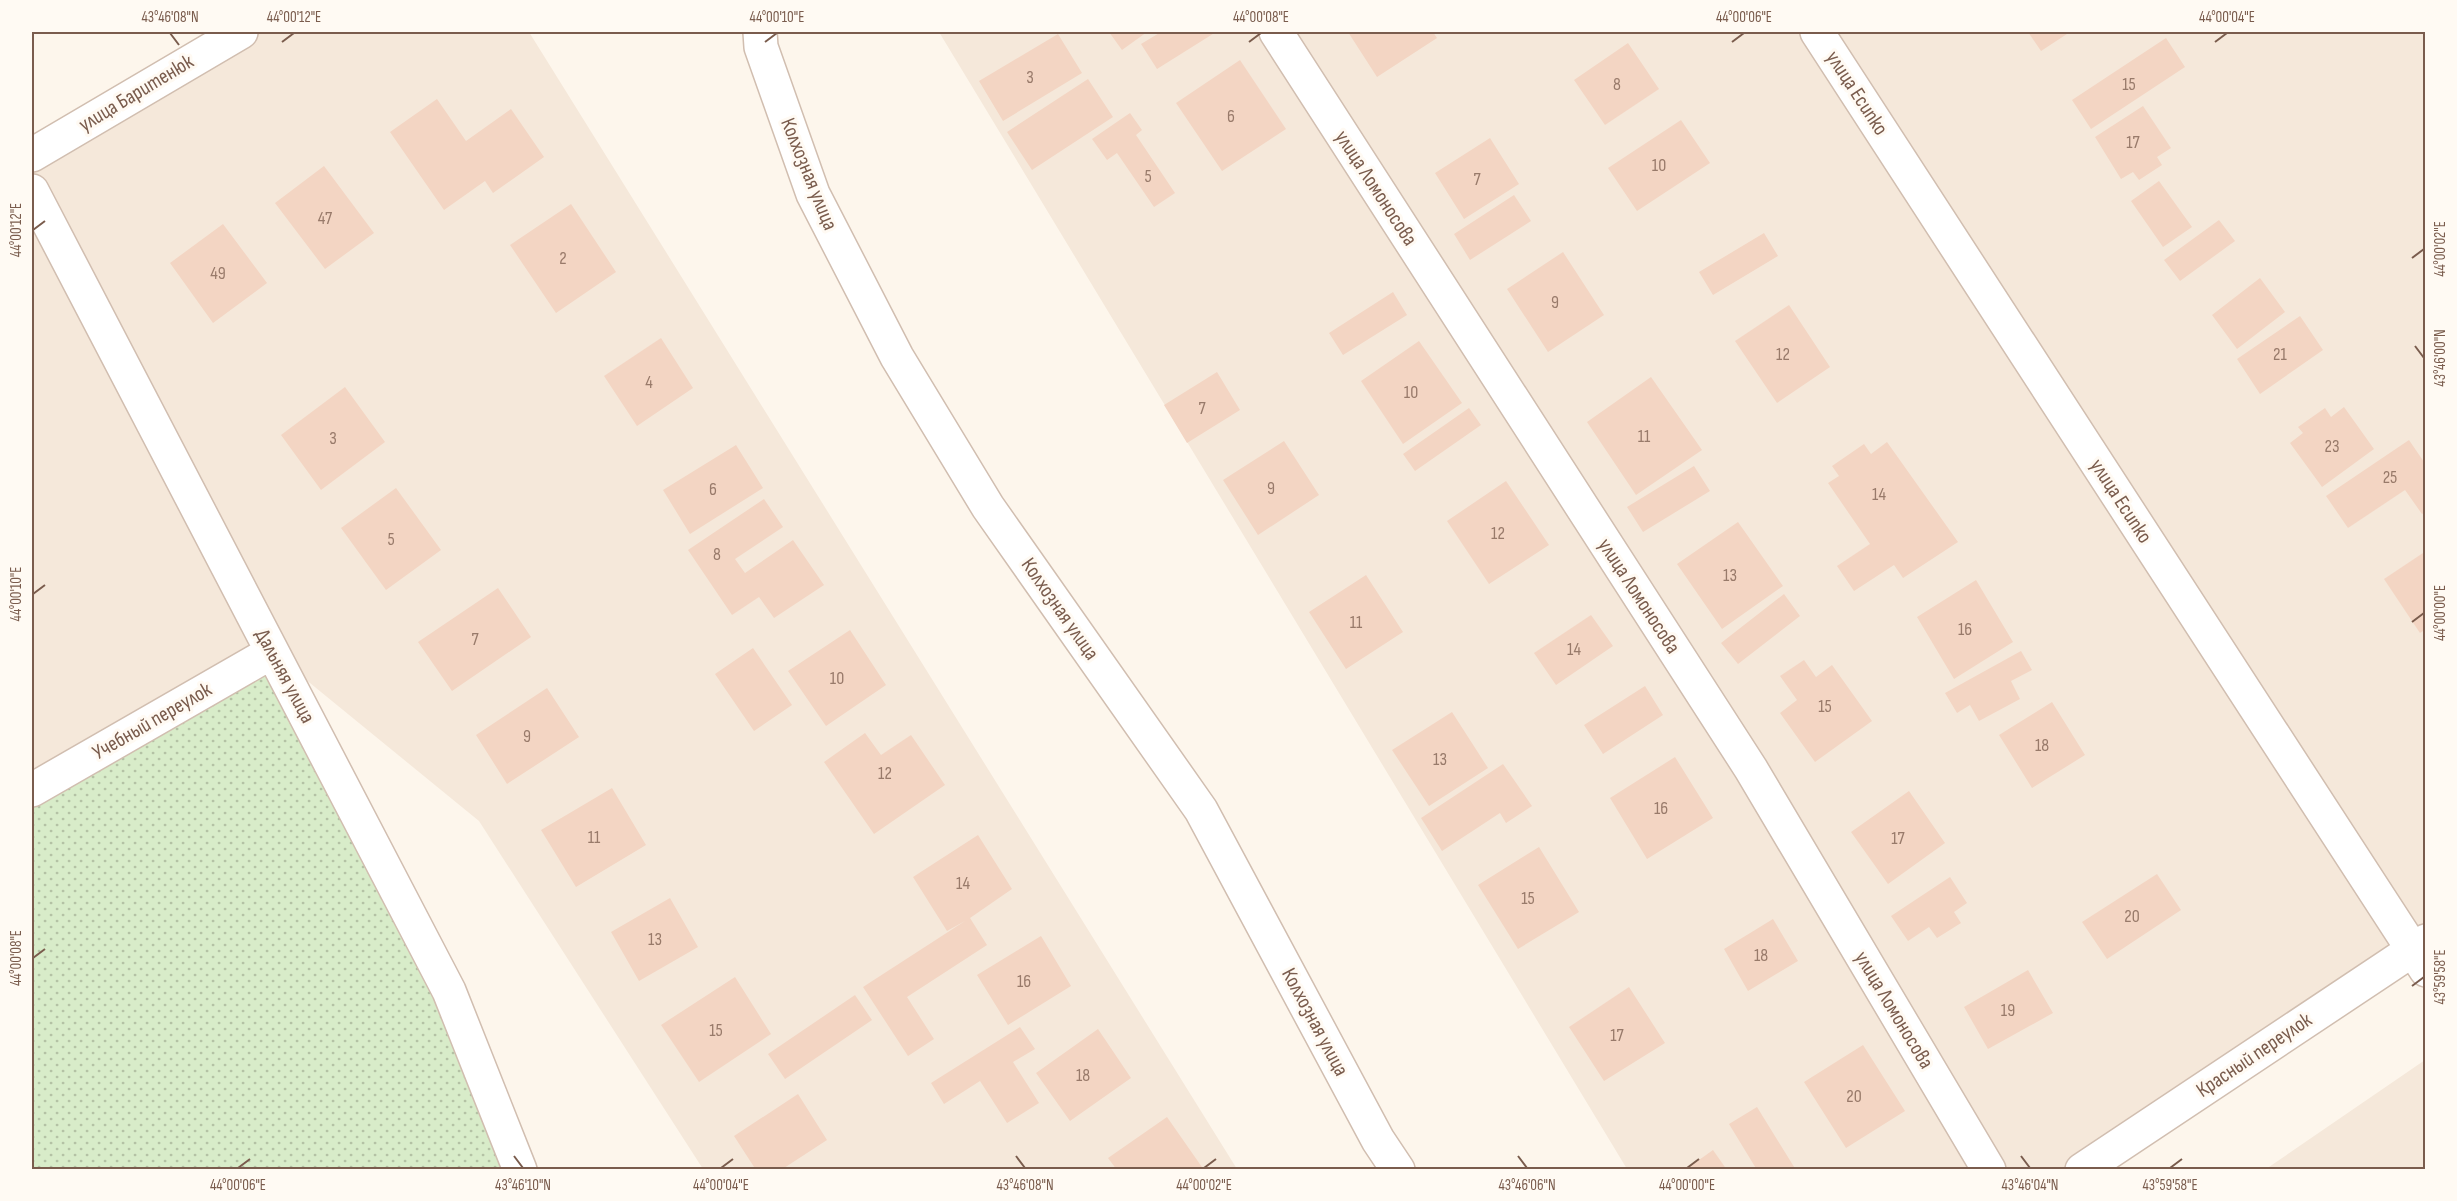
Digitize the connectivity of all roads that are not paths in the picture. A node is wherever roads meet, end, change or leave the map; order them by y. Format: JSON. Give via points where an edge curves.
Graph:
{"nodes":[{"id":1,"x":241,"y":32,"type":"edge"},
{"id":2,"x":760,"y":32,"type":"edge"},
{"id":3,"x":1276,"y":32,"type":"edge"},
{"id":4,"x":1817,"y":32,"type":"edge"},
{"id":5,"x":32,"y":155,"type":"edge"},
{"id":6,"x":32,"y":191,"type":"edge"},
{"id":7,"x":272,"y":651,"type":"junction"},
{"id":8,"x":32,"y":790,"type":"edge"},
{"id":9,"x":2421,"y":954,"type":"edge"},
{"id":10,"x":520,"y":1170,"type":"edge"},
{"id":11,"x":1398,"y":1170,"type":"edge"},
{"id":12,"x":1989,"y":1170,"type":"edge"},
{"id":13,"x":2082,"y":1170,"type":"edge"}],
"edges":[{"from":1,"to":5,"type":"street","name":"улица Баритенюк"},
{"from":2,"to":11,"type":"street","name":"Колхозная улица","via":[[761,47],[813,194],[897,357],[988,507],[1201,810],[1378,1140]]},
{"from":3,"to":12,"type":"street","name":"улица Ломоносова","via":[[1751,769]]},
{"from":4,"to":9,"type":"street","name":"улица Есипко"},
{"from":6,"to":7,"type":"street","name":"Дальняя улица"},
{"from":7,"to":8,"type":"street","name":"Учебный переулок"},
{"from":7,"to":10,"type":"street","name":"Дальняя улица","via":[[449,991]]},
{"from":9,"to":13,"type":"street","name":"Красный переулок"}]}
